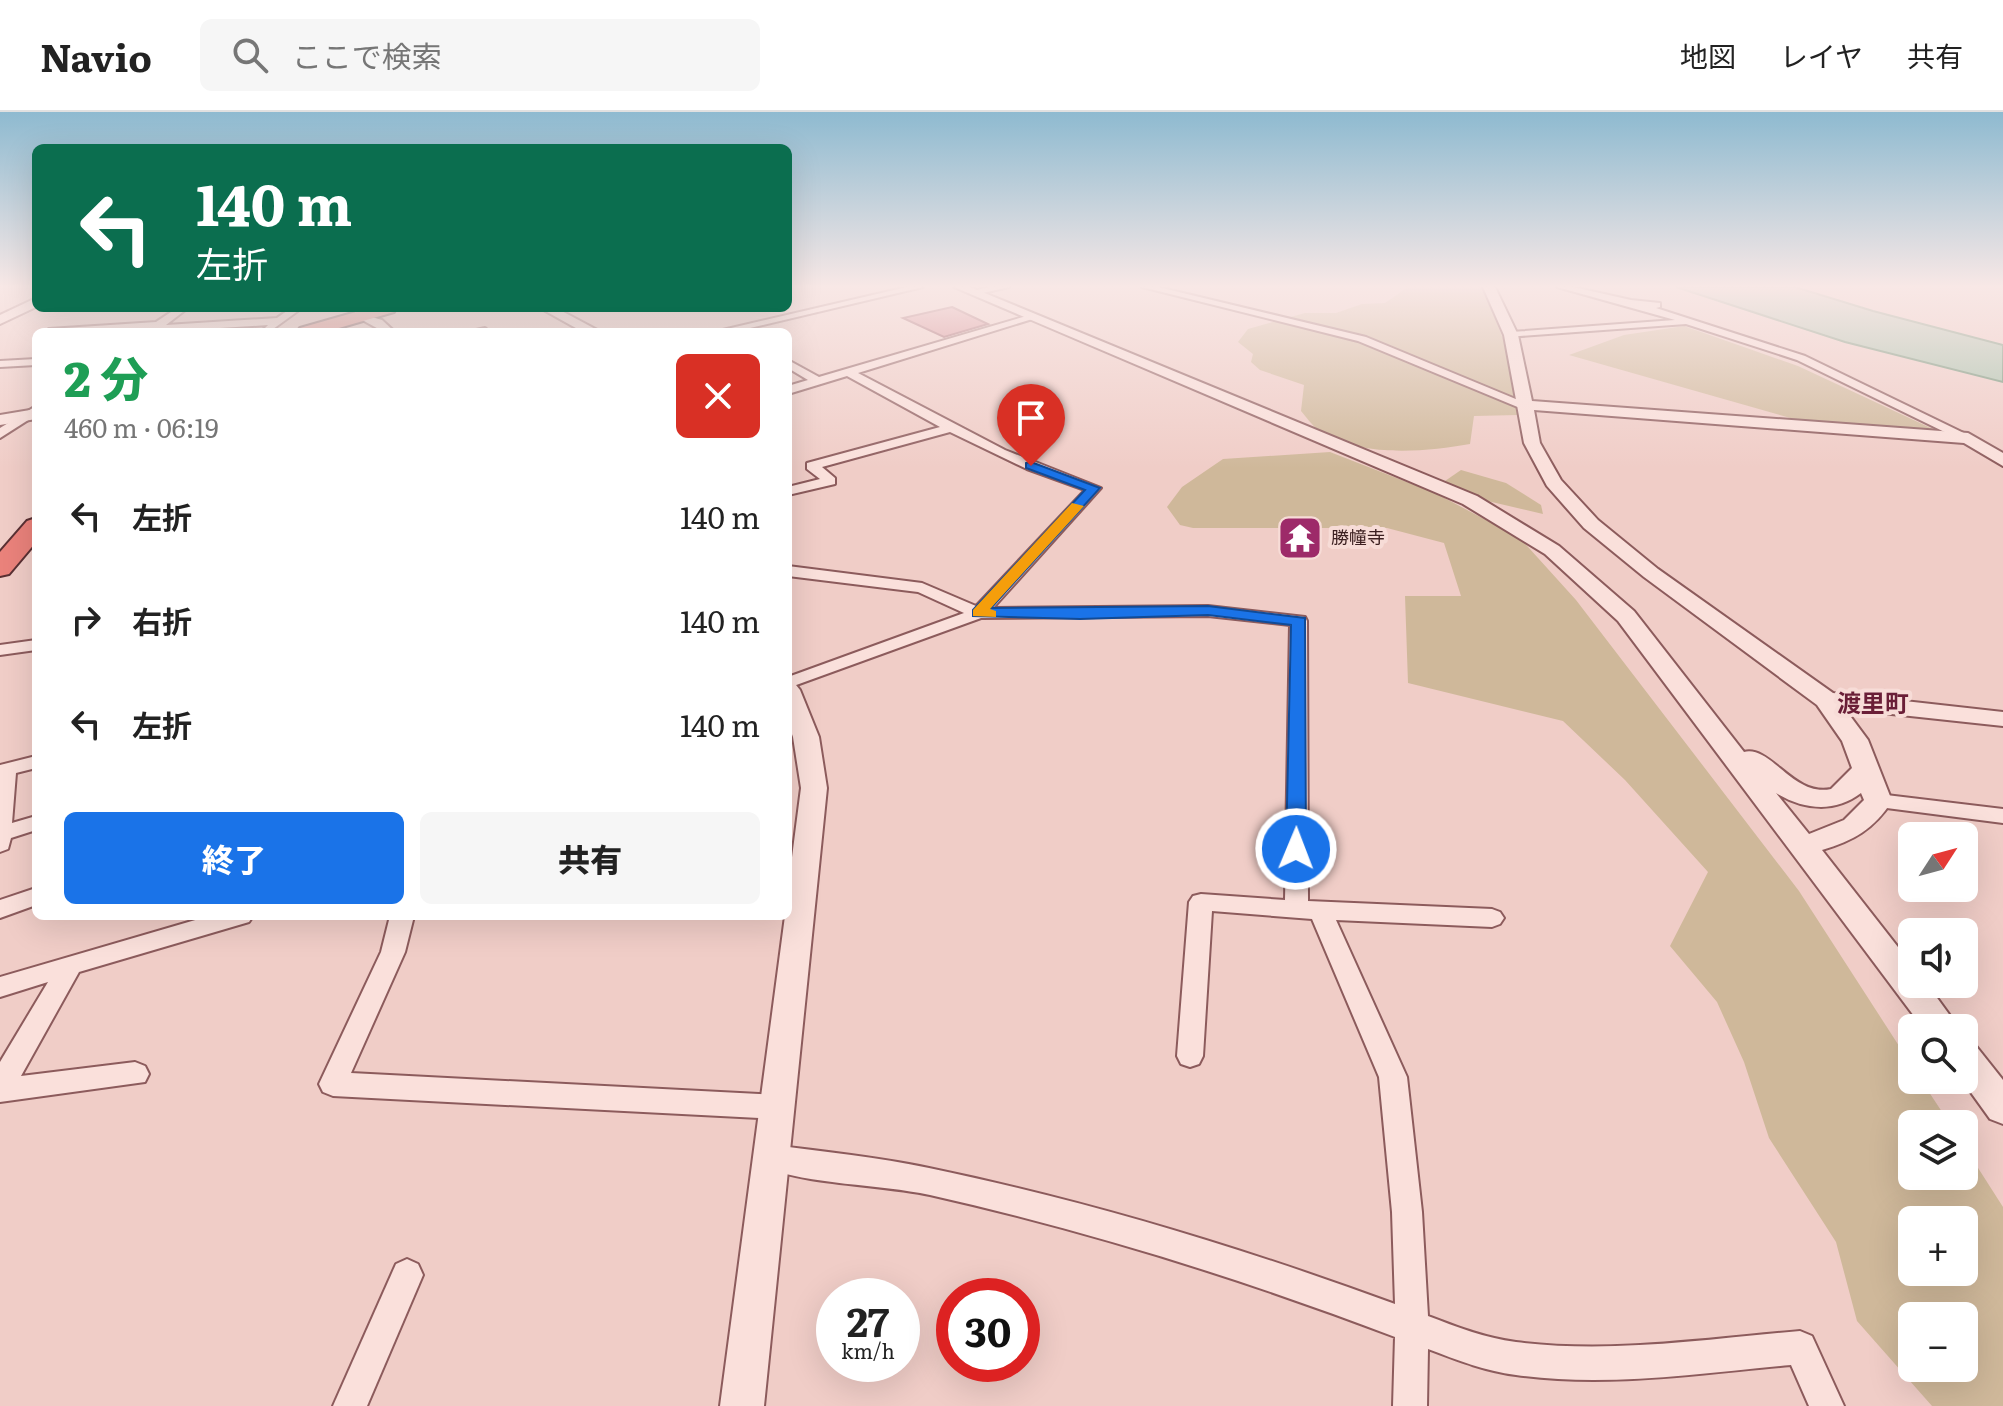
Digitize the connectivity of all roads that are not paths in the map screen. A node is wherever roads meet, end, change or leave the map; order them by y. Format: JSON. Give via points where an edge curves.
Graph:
{"nodes":[{"id":1,"x":934,"y":347,"type":"edge"},
{"id":2,"x":1106,"y":347,"type":"edge"},
{"id":3,"x":1383,"y":347,"type":"edge"},
{"id":4,"x":1513,"y":347,"type":"edge"},
{"id":5,"x":1767,"y":347,"type":"edge"},
{"id":6,"x":32,"y":362,"type":"edge"},
{"id":7,"x":0,"y":364,"type":"edge"},
{"id":8,"x":792,"y":365,"type":"edge"},
{"id":9,"x":850,"y":373,"type":"junction"},
{"id":10,"x":819,"y":382,"type":"junction"},
{"id":11,"x":792,"y":389,"type":"edge"},
{"id":12,"x":1524,"y":405,"type":"junction"},
{"id":13,"x":32,"y":413,"type":"edge"},
{"id":14,"x":32,"y":414,"type":"edge"},
{"id":15,"x":0,"y":420,"type":"edge"},
{"id":16,"x":953,"y":427,"type":"junction"},
{"id":17,"x":0,"y":434,"type":"edge"},
{"id":18,"x":1968,"y":438,"type":"junction"},
{"id":19,"x":2003,"y":461,"type":"edge"},
{"id":20,"x":792,"y":490,"type":"edge"},
{"id":21,"x":32,"y":531,"type":"edge"},
{"id":22,"x":0,"y":568,"type":"edge"},
{"id":23,"x":792,"y":572,"type":"edge"},
{"id":24,"x":979,"y":613,"type":"junction"},
{"id":25,"x":32,"y":646,"type":"edge"},
{"id":26,"x":0,"y":650,"type":"edge"},
{"id":27,"x":792,"y":696,"type":"edge"},
{"id":28,"x":1826,"y":700,"type":"junction"},
{"id":29,"x":1690,"y":701,"type":"junction"},
{"id":30,"x":792,"y":705,"type":"edge"},
{"id":31,"x":2003,"y":719,"type":"edge"},
{"id":32,"x":32,"y":763,"type":"edge"},
{"id":33,"x":1866,"y":768,"type":"junction"},
{"id":34,"x":3,"y":770,"type":"edge"},
{"id":35,"x":1878,"y":801,"type":"junction"},
{"id":36,"x":2003,"y":816,"type":"edge"},
{"id":37,"x":32,"y":824,"type":"edge"},
{"id":38,"x":0,"y":834,"type":"edge"},
{"id":39,"x":0,"y":844,"type":"edge"},
{"id":40,"x":1801,"y":845,"type":"junction"},
{"id":41,"x":32,"y":897,"type":"edge"},
{"id":42,"x":0,"y":909,"type":"edge"},
{"id":43,"x":1308,"y":910,"type":"junction"},
{"id":44,"x":1492,"y":918,"type":"dead end"},
{"id":45,"x":227,"y":920,"type":"edge"},
{"id":46,"x":401,"y":920,"type":"edge"},
{"id":47,"x":70,"y":966,"type":"junction"},
{"id":48,"x":0,"y":987,"type":"edge"},
{"id":49,"x":1931,"y":1014,"type":"edge"},
{"id":50,"x":1190,"y":1056,"type":"dead end"},
{"id":51,"x":135,"y":1074,"type":"dead end"},
{"id":52,"x":1978,"y":1075,"type":"edge"},
{"id":53,"x":0,"y":1089,"type":"edge"},
{"id":54,"x":777,"y":1107,"type":"junction"},
{"id":55,"x":2003,"y":1108,"type":"edge"},
{"id":56,"x":773,"y":1158,"type":"junction"},
{"id":57,"x":407,"y":1275,"type":"dead end"},
{"id":58,"x":1412,"y":1326,"type":"junction"},
{"id":59,"x":350,"y":1406,"type":"edge"},
{"id":60,"x":742,"y":1406,"type":"edge"},
{"id":61,"x":1410,"y":1406,"type":"edge"},
{"id":62,"x":1827,"y":1406,"type":"edge"}],
"edges":[{"from":1,"to":9,"type":"street"},
{"from":2,"to":29,"type":"street","via":[[1470,500],[1552,550],[1605,595]]},
{"from":3,"to":12,"type":"street"},
{"from":4,"to":12,"type":"street"},
{"from":5,"to":18,"type":"street","via":[[1812,363]]},
{"from":6,"to":7,"type":"street"},
{"from":8,"to":10,"type":"street"},
{"from":9,"to":10,"type":"street"},
{"from":9,"to":16,"type":"street"},
{"from":10,"to":11,"type":"street"},
{"from":12,"to":18,"type":"street"},
{"from":12,"to":28,"type":"street","via":[[1532,443],[1553,482],[1591,524]]},
{"from":13,"to":15,"type":"street"},
{"from":14,"to":17,"type":"street"},
{"from":16,"to":20,"type":"street","via":[[812,466],[830,481]]},
{"from":16,"to":24,"type":"street","via":[[1064,480],[1094,488]]},
{"from":18,"to":19,"type":"street"},
{"from":21,"to":22,"type":"highway"},
{"from":23,"to":24,"type":"street","via":[[922,588]]},
{"from":24,"to":27,"type":"street"},
{"from":24,"to":43,"type":"street","via":[[1195,610],[1299,621]]},
{"from":25,"to":26,"type":"street"},
{"from":28,"to":31,"type":"street"},
{"from":28,"to":33,"type":"street","via":[[1855,740]]},
{"from":29,"to":33,"type":"street","via":[[1792,792],[1819,799],[1840,797]]},
{"from":29,"to":40,"type":"street"},
{"from":30,"to":54,"type":"street","via":[[812,761],[814,788]]},
{"from":32,"to":34,"type":"street"},
{"from":33,"to":35,"type":"street"},
{"from":34,"to":38,"type":"street"},
{"from":35,"to":36,"type":"street"},
{"from":35,"to":40,"type":"street","via":[[1869,816],[1838,838]]},
{"from":37,"to":38,"type":"street"},
{"from":38,"to":39,"type":"street"},
{"from":40,"to":49,"type":"street"},
{"from":41,"to":42,"type":"street"},
{"from":43,"to":44,"type":"street"},
{"from":43,"to":50,"type":"street","via":[[1201,902]]},
{"from":43,"to":58,"type":"street","via":[[1393,1077]]},
{"from":45,"to":47,"type":"street"},
{"from":46,"to":54,"type":"street","via":[[393,952],[333,1084]]},
{"from":47,"to":48,"type":"street"},
{"from":47,"to":53,"type":"street"},
{"from":51,"to":53,"type":"street"},
{"from":52,"to":55,"type":"street"},
{"from":54,"to":56,"type":"street"},
{"from":56,"to":58,"type":"street","via":[[927,1181],[1052,1211],[1205,1254]]},
{"from":56,"to":60,"type":"street"},
{"from":57,"to":59,"type":"street"},
{"from":58,"to":61,"type":"street"},
{"from":58,"to":62,"type":"street","via":[[1478,1351],[1517,1359],[1612,1363],[1800,1348]]}]}
